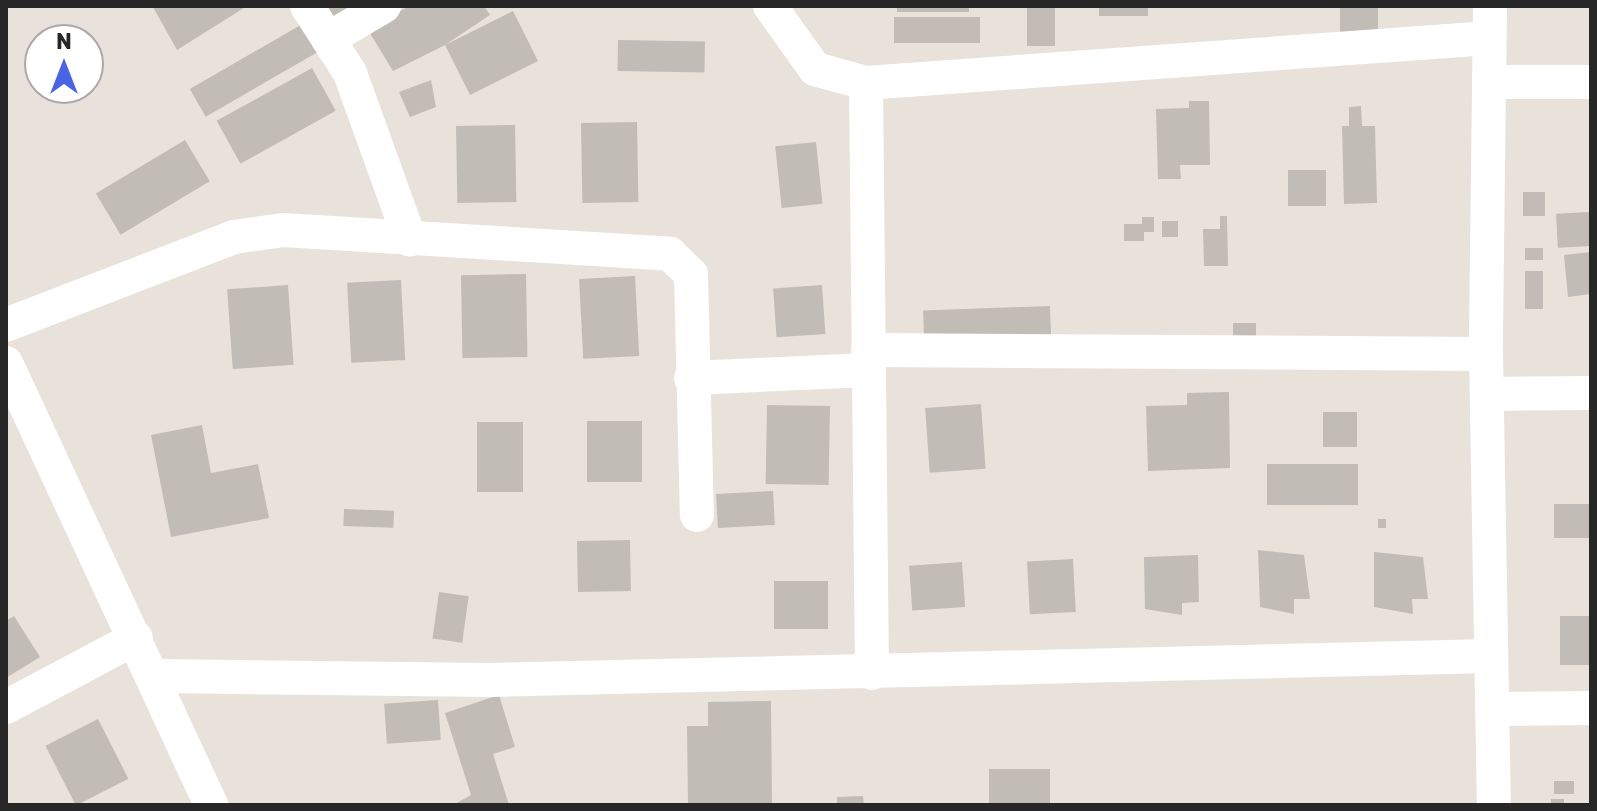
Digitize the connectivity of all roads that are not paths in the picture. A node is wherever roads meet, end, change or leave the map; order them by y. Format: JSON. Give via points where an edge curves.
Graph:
{"nodes":[{"id":1,"x":307,"y":6,"type":"edge"},
{"id":2,"x":384,"y":6,"type":"edge"},
{"id":3,"x":770,"y":6,"type":"edge"},
{"id":4,"x":1490,"y":22,"type":"edge"},
{"id":5,"x":328,"y":39,"type":"junction"},
{"id":6,"x":1491,"y":82,"type":"junction"},
{"id":7,"x":1591,"y":82,"type":"edge"},
{"id":8,"x":866,"y":83,"type":"junction"},
{"id":9,"x":410,"y":240,"type":"junction"},
{"id":10,"x":6,"y":325,"type":"edge"},
{"id":11,"x":1486,"y":354,"type":"junction"},
{"id":12,"x":868,"y":360,"type":"junction"},
{"id":13,"x":6,"y":363,"type":"edge"},
{"id":14,"x":691,"y":378,"type":"junction"},
{"id":15,"x":1591,"y":393,"type":"edge"},
{"id":16,"x":1487,"y":394,"type":"junction"},
{"id":17,"x":697,"y":515,"type":"dead end"},
{"id":18,"x":136,"y":638,"type":"junction"},
{"id":19,"x":1491,"y":656,"type":"junction"},
{"id":20,"x":872,"y":673,"type":"junction"},
{"id":21,"x":155,"y":676,"type":"junction"},
{"id":22,"x":6,"y":707,"type":"edge"},
{"id":23,"x":1591,"y":708,"type":"edge"},
{"id":24,"x":1492,"y":709,"type":"junction"},
{"id":25,"x":211,"y":805,"type":"edge"},
{"id":26,"x":1494,"y":805,"type":"edge"}],
"edges":[{"from":1,"to":5,"type":"street"},
{"from":2,"to":5,"type":"street"},
{"from":3,"to":8,"type":"street","via":[[815,69]]},
{"from":4,"to":6,"type":"street"},
{"from":4,"to":8,"type":"street"},
{"from":5,"to":9,"type":"street","via":[[350,73]]},
{"from":6,"to":7,"type":"street"},
{"from":6,"to":11,"type":"street"},
{"from":8,"to":12,"type":"street"},
{"from":9,"to":10,"type":"street","via":[[283,230],[234,237]]},
{"from":9,"to":14,"type":"street","via":[[670,254],[691,274]]},
{"from":11,"to":12,"type":"street"},
{"from":11,"to":16,"type":"street"},
{"from":12,"to":14,"type":"street"},
{"from":12,"to":20,"type":"street"},
{"from":13,"to":18,"type":"street"},
{"from":14,"to":17,"type":"street"},
{"from":15,"to":16,"type":"street"},
{"from":16,"to":19,"type":"street"},
{"from":18,"to":21,"type":"street"},
{"from":18,"to":22,"type":"street"},
{"from":19,"to":20,"type":"street"},
{"from":19,"to":24,"type":"street"},
{"from":20,"to":21,"type":"street"},
{"from":21,"to":25,"type":"street"},
{"from":23,"to":24,"type":"street"},
{"from":24,"to":26,"type":"street"}]}
